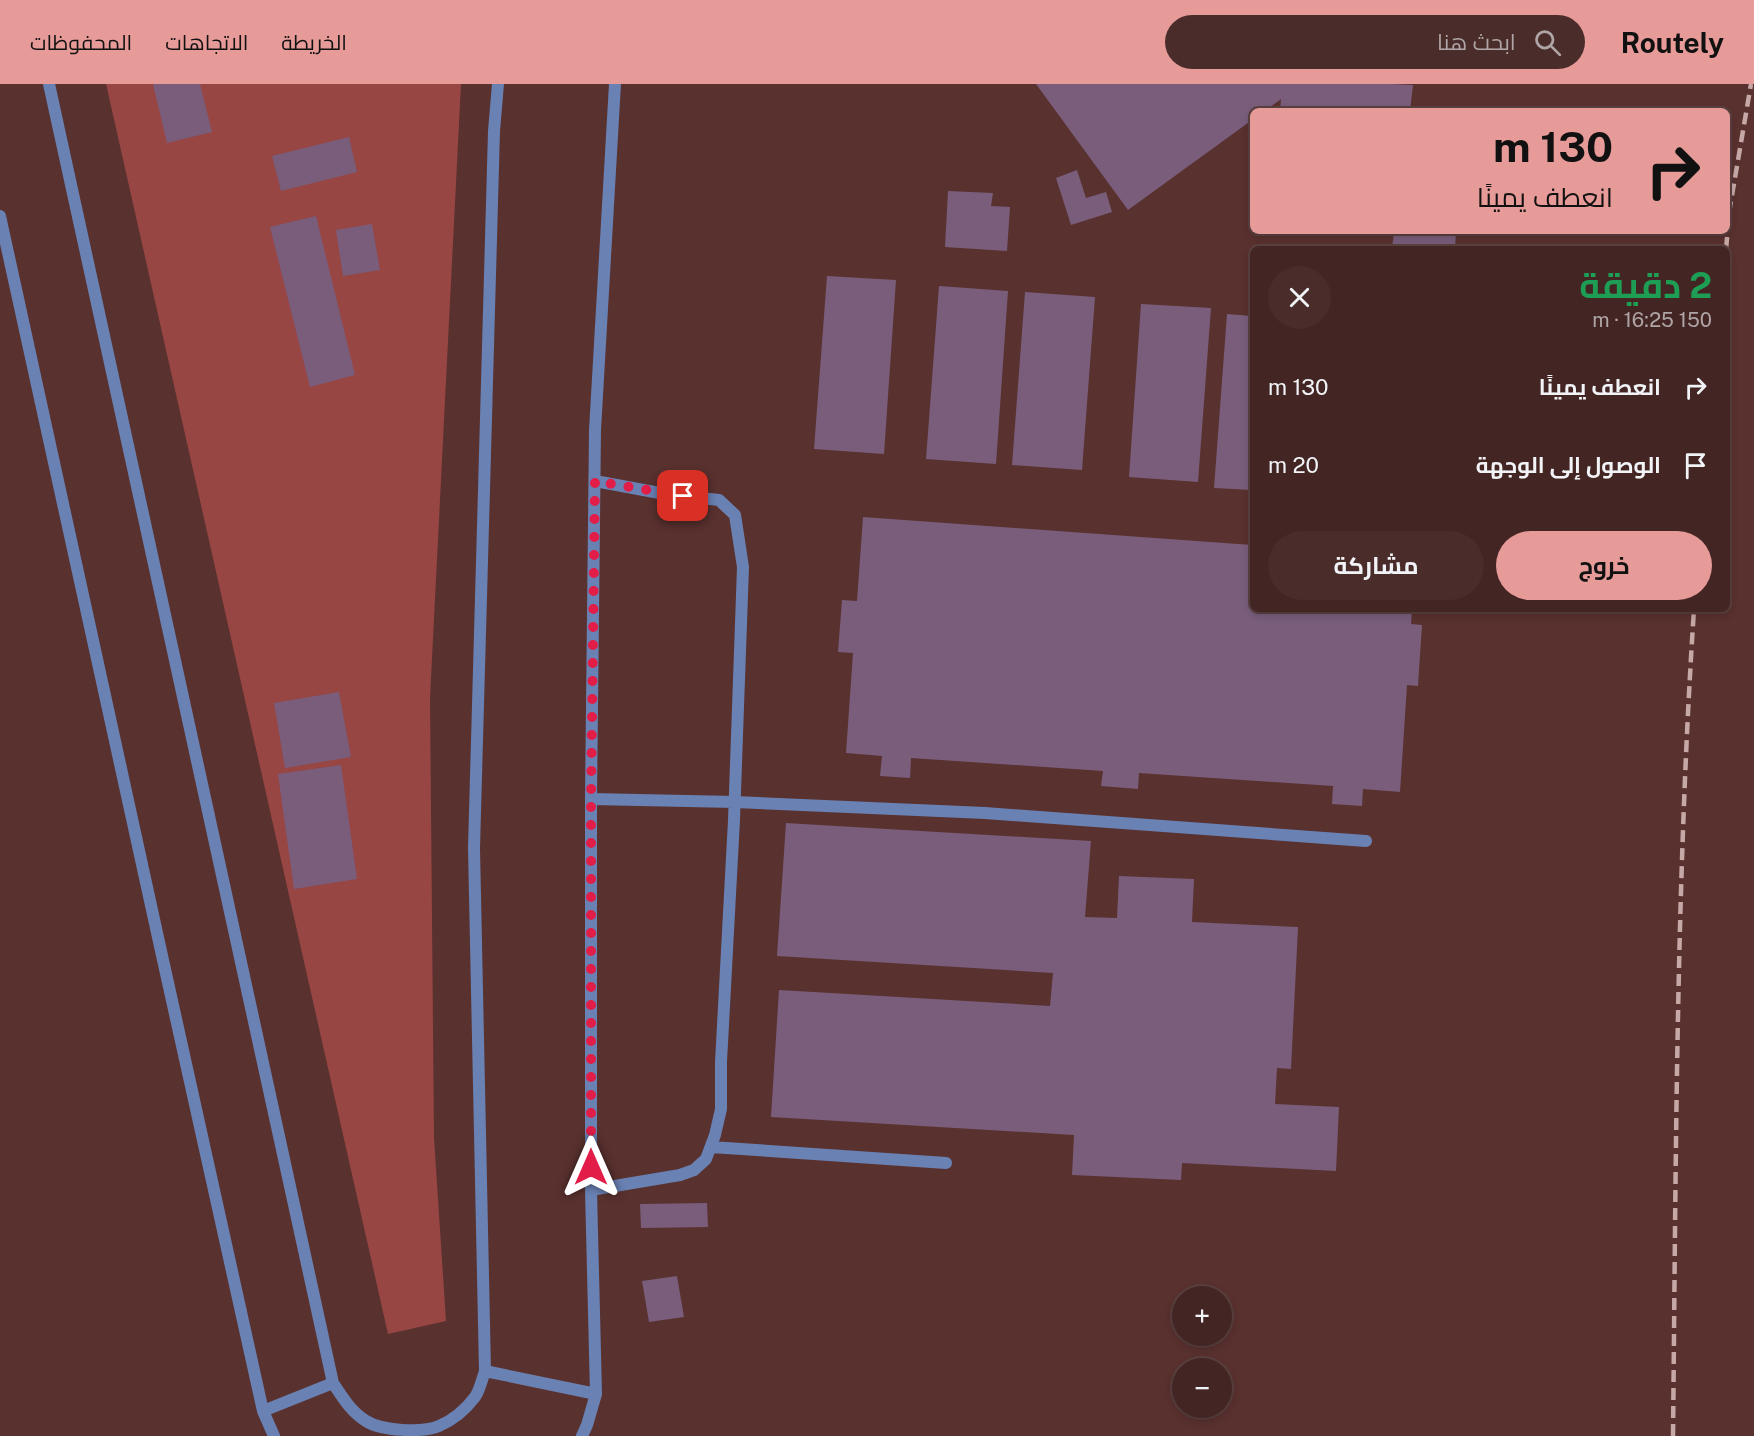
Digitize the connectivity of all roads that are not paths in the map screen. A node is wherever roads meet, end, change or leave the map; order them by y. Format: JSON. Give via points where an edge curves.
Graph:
{"nodes":[{"id":1,"x":50,"y":84,"type":"edge"},
{"id":2,"x":498,"y":84,"type":"edge"},
{"id":3,"x":615,"y":84,"type":"edge"},
{"id":4,"x":0,"y":216,"type":"edge"},
{"id":5,"x":595,"y":481,"type":"junction"},
{"id":6,"x":591,"y":800,"type":"junction"},
{"id":7,"x":735,"y":802,"type":"junction"},
{"id":8,"x":1366,"y":841,"type":"dead end"},
{"id":9,"x":711,"y":1147,"type":"junction"},
{"id":10,"x":946,"y":1163,"type":"dead end"},
{"id":11,"x":591,"y":1190,"type":"junction"},
{"id":12,"x":485,"y":1371,"type":"junction"},
{"id":13,"x":333,"y":1383,"type":"junction"},
{"id":14,"x":596,"y":1394,"type":"junction"},
{"id":15,"x":263,"y":1411,"type":"junction"},
{"id":16,"x":274,"y":1436,"type":"edge"},
{"id":17,"x":582,"y":1436,"type":"edge"}],
"edges":[{"from":1,"to":13,"type":"street"},
{"from":2,"to":12,"type":"street","via":[[474,848]]},
{"from":3,"to":5,"type":"street"},
{"from":4,"to":15,"type":"street"},
{"from":5,"to":6,"type":"street"},
{"from":5,"to":7,"type":"street","via":[[719,500],[735,515],[743,567]]},
{"from":6,"to":7,"type":"street"},
{"from":6,"to":11,"type":"street"},
{"from":7,"to":8,"type":"street","via":[[985,813]]},
{"from":7,"to":9,"type":"street","via":[[721,1109]]},
{"from":9,"to":10,"type":"street"},
{"from":9,"to":11,"type":"street","via":[[706,1159],[694,1170]]},
{"from":11,"to":14,"type":"street"},
{"from":12,"to":13,"type":"street","via":[[476,1395],[461,1413],[437,1427],[410,1430],[387,1429],[368,1422],[349,1408]]},
{"from":12,"to":14,"type":"street"},
{"from":13,"to":15,"type":"street"},
{"from":14,"to":17,"type":"street"},
{"from":15,"to":16,"type":"street"}]}
